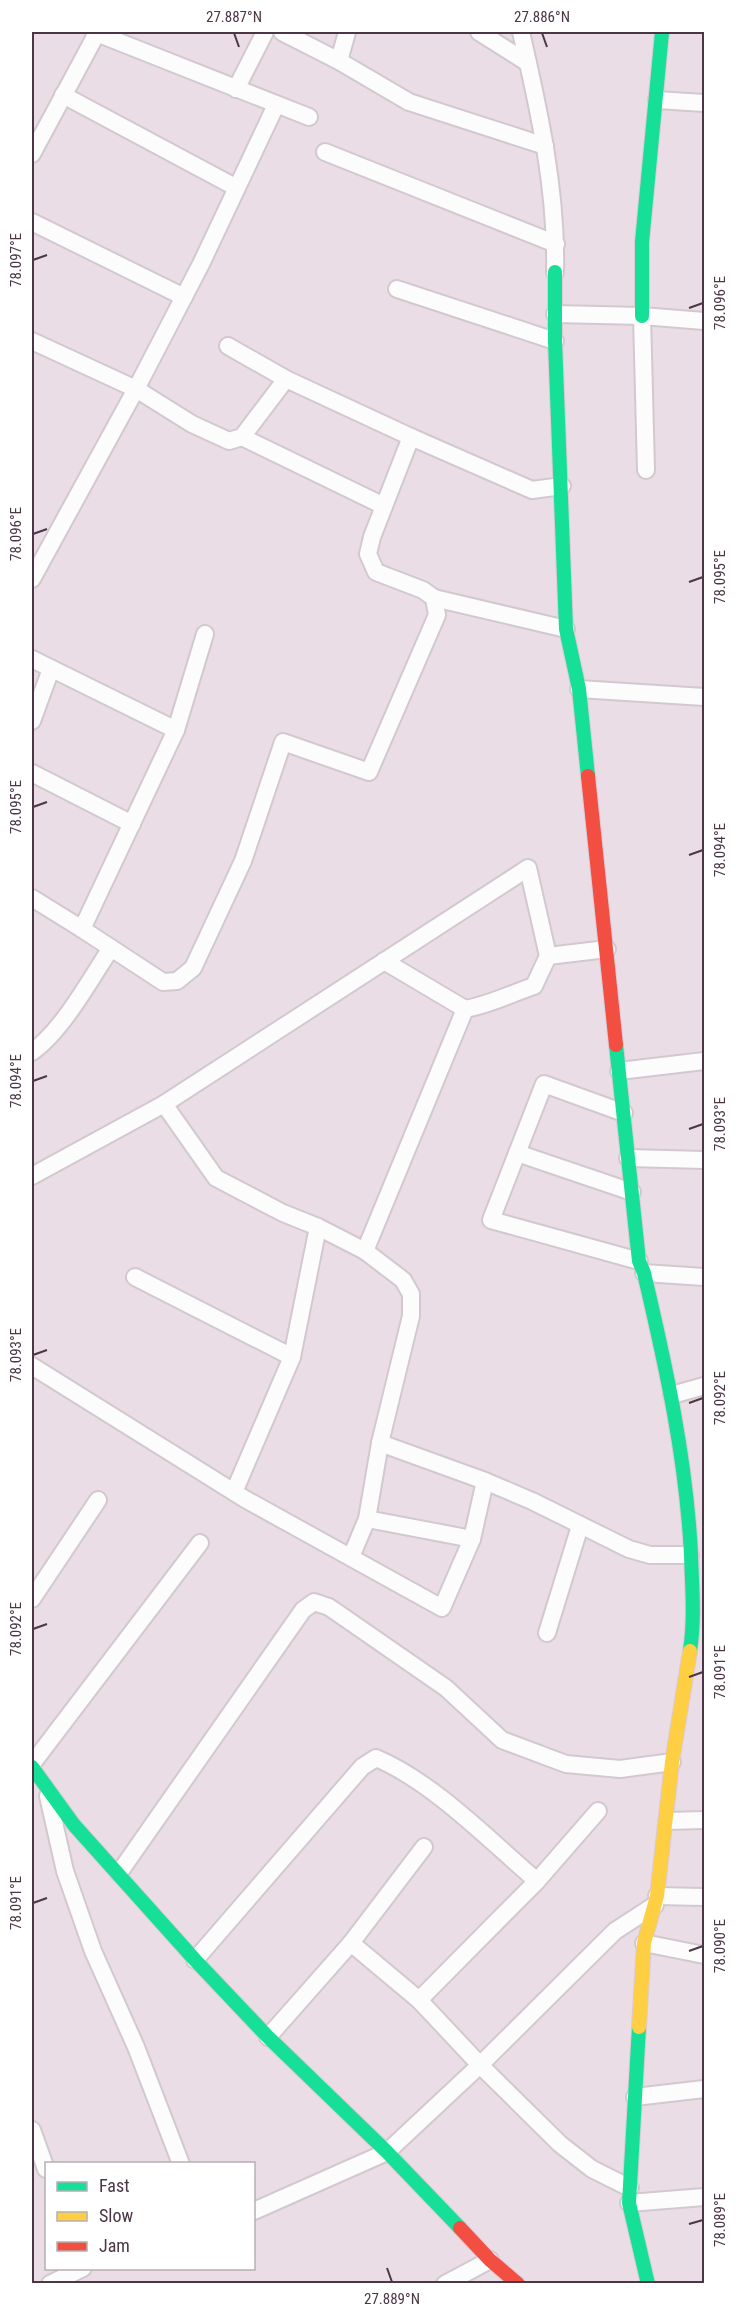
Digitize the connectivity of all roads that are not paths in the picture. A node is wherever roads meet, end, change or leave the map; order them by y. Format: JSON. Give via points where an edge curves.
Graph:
{"nodes":[{"id":1,"x":95,"y":32,"type":"edge"},
{"id":2,"x":265,"y":32,"type":"edge"},
{"id":3,"x":282,"y":32,"type":"edge"},
{"id":4,"x":347,"y":32,"type":"edge"},
{"id":5,"x":479,"y":32,"type":"edge"},
{"id":6,"x":520,"y":32,"type":"edge"},
{"id":7,"x":662,"y":32,"type":"edge"},
{"id":8,"x":339,"y":60,"type":"junction"},
{"id":9,"x":528,"y":63,"type":"junction"},
{"id":10,"x":236,"y":89,"type":"junction"},
{"id":11,"x":63,"y":95,"type":"junction"},
{"id":12,"x":657,"y":99,"type":"junction"},
{"id":13,"x":705,"y":103,"type":"edge"},
{"id":14,"x":276,"y":105,"type":"junction"},
{"id":15,"x":309,"y":117,"type":"dead end"},
{"id":16,"x":545,"y":146,"type":"junction"},
{"id":17,"x":324,"y":152,"type":"dead end"},
{"id":18,"x":32,"y":154,"type":"edge"},
{"id":19,"x":237,"y":188,"type":"junction"},
{"id":20,"x":32,"y":222,"type":"edge"},
{"id":21,"x":556,"y":244,"type":"junction"},
{"id":22,"x":555,"y":272,"type":"joint"},
{"id":23,"x":397,"y":289,"type":"dead end"},
{"id":24,"x":183,"y":297,"type":"junction"},
{"id":25,"x":555,"y":314,"type":"junction"},
{"id":26,"x":642,"y":316,"type":"junction"},
{"id":27,"x":705,"y":321,"type":"edge"},
{"id":28,"x":32,"y":341,"type":"edge"},
{"id":29,"x":555,"y":341,"type":"junction"},
{"id":30,"x":228,"y":346,"type":"dead end"},
{"id":31,"x":286,"y":379,"type":"junction"},
{"id":32,"x":136,"y":389,"type":"junction"},
{"id":33,"x":242,"y":437,"type":"junction"},
{"id":34,"x":411,"y":437,"type":"junction"},
{"id":35,"x":646,"y":470,"type":"dead end"},
{"id":36,"x":562,"y":486,"type":"junction"},
{"id":37,"x":384,"y":506,"type":"junction"},
{"id":38,"x":37,"y":556,"type":"edge"},
{"id":39,"x":32,"y":579,"type":"edge"},
{"id":40,"x":434,"y":598,"type":"junction"},
{"id":41,"x":566,"y":629,"type":"junction"},
{"id":42,"x":205,"y":634,"type":"dead end"},
{"id":43,"x":32,"y":659,"type":"edge"},
{"id":44,"x":51,"y":669,"type":"junction"},
{"id":45,"x":579,"y":689,"type":"junction"},
{"id":46,"x":705,"y":697,"type":"edge"},
{"id":47,"x":32,"y":721,"type":"edge"},
{"id":48,"x":176,"y":730,"type":"junction"},
{"id":49,"x":32,"y":773,"type":"edge"},
{"id":50,"x":132,"y":824,"type":"junction"},
{"id":51,"x":32,"y":898,"type":"edge"},
{"id":52,"x":82,"y":929,"type":"junction"},
{"id":53,"x":111,"y":948,"type":"junction"},
{"id":54,"x":607,"y":949,"type":"junction"},
{"id":55,"x":548,"y":956,"type":"junction"},
{"id":56,"x":384,"y":961,"type":"junction"},
{"id":57,"x":465,"y":1009,"type":"junction"},
{"id":58,"x":32,"y":1052,"type":"edge"},
{"id":59,"x":705,"y":1061,"type":"edge"},
{"id":60,"x":619,"y":1071,"type":"junction"},
{"id":61,"x":164,"y":1104,"type":"junction"},
{"id":62,"x":624,"y":1113,"type":"junction"},
{"id":63,"x":517,"y":1153,"type":"junction"},
{"id":64,"x":628,"y":1158,"type":"junction"},
{"id":65,"x":705,"y":1160,"type":"edge"},
{"id":66,"x":32,"y":1176,"type":"edge"},
{"id":67,"x":632,"y":1192,"type":"junction"},
{"id":68,"x":318,"y":1227,"type":"junction"},
{"id":69,"x":365,"y":1251,"type":"junction"},
{"id":70,"x":642,"y":1267,"type":"junction"},
{"id":71,"x":705,"y":1277,"type":"edge"},
{"id":72,"x":135,"y":1278,"type":"dead end"},
{"id":73,"x":292,"y":1357,"type":"junction"},
{"id":74,"x":32,"y":1366,"type":"edge"},
{"id":75,"x":705,"y":1386,"type":"edge"},
{"id":76,"x":672,"y":1395,"type":"junction"},
{"id":77,"x":380,"y":1443,"type":"junction"},
{"id":78,"x":485,"y":1481,"type":"junction"},
{"id":79,"x":234,"y":1492,"type":"junction"},
{"id":80,"x":98,"y":1500,"type":"dead end"},
{"id":81,"x":696,"y":1505,"type":"edge"},
{"id":82,"x":367,"y":1519,"type":"junction"},
{"id":83,"x":580,"y":1526,"type":"junction"},
{"id":84,"x":472,"y":1539,"type":"junction"},
{"id":85,"x":200,"y":1543,"type":"dead end"},
{"id":86,"x":690,"y":1555,"type":"junction"},
{"id":87,"x":351,"y":1557,"type":"junction"},
{"id":88,"x":32,"y":1599,"type":"edge"},
{"id":89,"x":699,"y":1624,"type":"edge"},
{"id":90,"x":547,"y":1633,"type":"dead end"},
{"id":91,"x":672,"y":1762,"type":"junction"},
{"id":92,"x":32,"y":1766,"type":"edge"},
{"id":93,"x":46,"y":1787,"type":"junction"},
{"id":94,"x":598,"y":1811,"type":"dead end"},
{"id":95,"x":705,"y":1820,"type":"edge"},
{"id":96,"x":667,"y":1821,"type":"junction"},
{"id":97,"x":424,"y":1847,"type":"dead end"},
{"id":98,"x":119,"y":1873,"type":"junction"},
{"id":99,"x":537,"y":1881,"type":"junction"},
{"id":100,"x":705,"y":1897,"type":"edge"},
{"id":101,"x":656,"y":1901,"type":"junction"},
{"id":102,"x":351,"y":1943,"type":"junction"},
{"id":103,"x":644,"y":1943,"type":"junction"},
{"id":104,"x":705,"y":1955,"type":"edge"},
{"id":105,"x":195,"y":1960,"type":"junction"},
{"id":106,"x":419,"y":2000,"type":"junction"},
{"id":107,"x":268,"y":2037,"type":"junction"},
{"id":108,"x":480,"y":2065,"type":"junction"},
{"id":109,"x":705,"y":2089,"type":"edge"},
{"id":110,"x":635,"y":2097,"type":"junction"},
{"id":111,"x":32,"y":2130,"type":"edge"},
{"id":112,"x":387,"y":2152,"type":"junction"},
{"id":113,"x":182,"y":2162,"type":"edge"},
{"id":114,"x":45,"y":2166,"type":"edge"},
{"id":115,"x":629,"y":2195,"type":"junction"},
{"id":116,"x":705,"y":2197,"type":"edge"},
{"id":117,"x":255,"y":2211,"type":"edge"},
{"id":118,"x":490,"y":2260,"type":"junction"},
{"id":119,"x":79,"y":2270,"type":"edge"},
{"id":120,"x":50,"y":2283,"type":"edge"},
{"id":121,"x":445,"y":2283,"type":"edge"},
{"id":122,"x":518,"y":2283,"type":"edge"},
{"id":123,"x":648,"y":2283,"type":"edge"}],
"edges":[{"from":1,"to":10,"type":"street"},
{"from":1,"to":11,"type":"street"},
{"from":2,"to":10,"type":"street"},
{"from":3,"to":8,"type":"street"},
{"from":4,"to":8,"type":"street"},
{"from":5,"to":9,"type":"street"},
{"from":6,"to":9,"type":"street"},
{"from":7,"to":12,"type":"street"},
{"from":8,"to":16,"type":"street","via":[[409,102]]},
{"from":9,"to":16,"type":"street"},
{"from":10,"to":14,"type":"street"},
{"from":11,"to":18,"type":"street"},
{"from":11,"to":19,"type":"street"},
{"from":12,"to":13,"type":"street"},
{"from":12,"to":26,"type":"street","via":[[642,242]]},
{"from":14,"to":15,"type":"street"},
{"from":14,"to":19,"type":"street"},
{"from":16,"to":21,"type":"street"},
{"from":17,"to":21,"type":"street"},
{"from":19,"to":24,"type":"street"},
{"from":20,"to":24,"type":"street"},
{"from":21,"to":22,"type":"street"},
{"from":22,"to":25,"type":"street"},
{"from":23,"to":29,"type":"street"},
{"from":24,"to":32,"type":"street"},
{"from":25,"to":26,"type":"street"},
{"from":25,"to":29,"type":"street"},
{"from":26,"to":27,"type":"street"},
{"from":26,"to":35,"type":"street"},
{"from":28,"to":32,"type":"street"},
{"from":29,"to":36,"type":"street"},
{"from":30,"to":31,"type":"street"},
{"from":31,"to":33,"type":"street"},
{"from":31,"to":34,"type":"street"},
{"from":32,"to":33,"type":"street","via":[[192,424],[229,441]]},
{"from":32,"to":38,"type":"street"},
{"from":33,"to":37,"type":"street"},
{"from":34,"to":36,"type":"street","via":[[532,490]]},
{"from":34,"to":37,"type":"street"},
{"from":36,"to":41,"type":"street"},
{"from":37,"to":40,"type":"street","via":[[368,554],[376,572]]},
{"from":38,"to":39,"type":"street"},
{"from":40,"to":41,"type":"street"},
{"from":40,"to":53,"type":"street","via":[[438,615],[369,771],[283,742],[243,861],[193,968],[177,981],[163,982]]},
{"from":41,"to":45,"type":"street"},
{"from":42,"to":48,"type":"street"},
{"from":43,"to":44,"type":"street"},
{"from":44,"to":47,"type":"street"},
{"from":44,"to":48,"type":"street"},
{"from":45,"to":46,"type":"street"},
{"from":45,"to":54,"type":"street"},
{"from":48,"to":50,"type":"street"},
{"from":49,"to":50,"type":"street"},
{"from":50,"to":52,"type":"street"},
{"from":51,"to":52,"type":"street"},
{"from":52,"to":53,"type":"street"},
{"from":53,"to":58,"type":"street","via":[[45,1043]]},
{"from":54,"to":55,"type":"street"},
{"from":54,"to":60,"type":"street"},
{"from":55,"to":56,"type":"street","via":[[528,868]]},
{"from":55,"to":57,"type":"street","via":[[534,986],[486,1006]]},
{"from":56,"to":57,"type":"street"},
{"from":56,"to":61,"type":"street"},
{"from":57,"to":69,"type":"street"},
{"from":59,"to":60,"type":"street"},
{"from":60,"to":62,"type":"street"},
{"from":61,"to":66,"type":"street"},
{"from":61,"to":68,"type":"street","via":[[216,1178]]},
{"from":62,"to":63,"type":"street","via":[[544,1084]]},
{"from":62,"to":64,"type":"street"},
{"from":63,"to":67,"type":"street"},
{"from":63,"to":70,"type":"street","via":[[491,1220]]},
{"from":64,"to":65,"type":"street"},
{"from":64,"to":67,"type":"street"},
{"from":67,"to":70,"type":"street"},
{"from":68,"to":69,"type":"street"},
{"from":68,"to":73,"type":"street"},
{"from":69,"to":77,"type":"street","via":[[403,1280],[411,1294],[411,1316]]},
{"from":70,"to":71,"type":"street"},
{"from":70,"to":76,"type":"street"},
{"from":72,"to":73,"type":"street"},
{"from":73,"to":79,"type":"street"},
{"from":74,"to":79,"type":"street"},
{"from":75,"to":76,"type":"street"},
{"from":76,"to":81,"type":"street"},
{"from":77,"to":78,"type":"street"},
{"from":77,"to":82,"type":"street"},
{"from":78,"to":83,"type":"street"},
{"from":78,"to":84,"type":"street"},
{"from":79,"to":87,"type":"street"},
{"from":80,"to":88,"type":"street"},
{"from":81,"to":86,"type":"street"},
{"from":82,"to":84,"type":"street"},
{"from":82,"to":87,"type":"street"},
{"from":83,"to":86,"type":"street","via":[[650,1555]]},
{"from":83,"to":90,"type":"street"},
{"from":84,"to":87,"type":"street","via":[[442,1608]]},
{"from":85,"to":92,"type":"street"},
{"from":86,"to":89,"type":"street"},
{"from":89,"to":91,"type":"street"},
{"from":91,"to":96,"type":"street"},
{"from":91,"to":98,"type":"street","via":[[620,1768],[566,1764],[502,1740],[446,1688],[329,1607],[314,1602],[303,1610]]},
{"from":92,"to":93,"type":"street"},
{"from":93,"to":98,"type":"street","via":[[74,1826]]},
{"from":93,"to":113,"type":"street","via":[[65,1871],[93,1951]]},
{"from":94,"to":99,"type":"street"},
{"from":95,"to":96,"type":"street"},
{"from":96,"to":101,"type":"street"},
{"from":97,"to":102,"type":"street"},
{"from":98,"to":105,"type":"street"},
{"from":99,"to":105,"type":"street","via":[[440,1798],[376,1758],[362,1767]]},
{"from":99,"to":106,"type":"street"},
{"from":100,"to":101,"type":"street"},
{"from":101,"to":103,"type":"street"},
{"from":101,"to":108,"type":"street","via":[[615,1931]]},
{"from":102,"to":106,"type":"street"},
{"from":102,"to":107,"type":"street"},
{"from":103,"to":104,"type":"street"},
{"from":103,"to":110,"type":"street"},
{"from":105,"to":107,"type":"street"},
{"from":106,"to":108,"type":"street"},
{"from":107,"to":112,"type":"street"},
{"from":108,"to":112,"type":"street"},
{"from":108,"to":115,"type":"street","via":[[560,2144]]},
{"from":109,"to":110,"type":"street"},
{"from":110,"to":115,"type":"street"},
{"from":111,"to":114,"type":"street"},
{"from":112,"to":117,"type":"street"},
{"from":112,"to":118,"type":"street"},
{"from":115,"to":116,"type":"street"},
{"from":115,"to":123,"type":"street"},
{"from":118,"to":121,"type":"street"},
{"from":118,"to":122,"type":"street"},
{"from":119,"to":120,"type":"street"}]}
